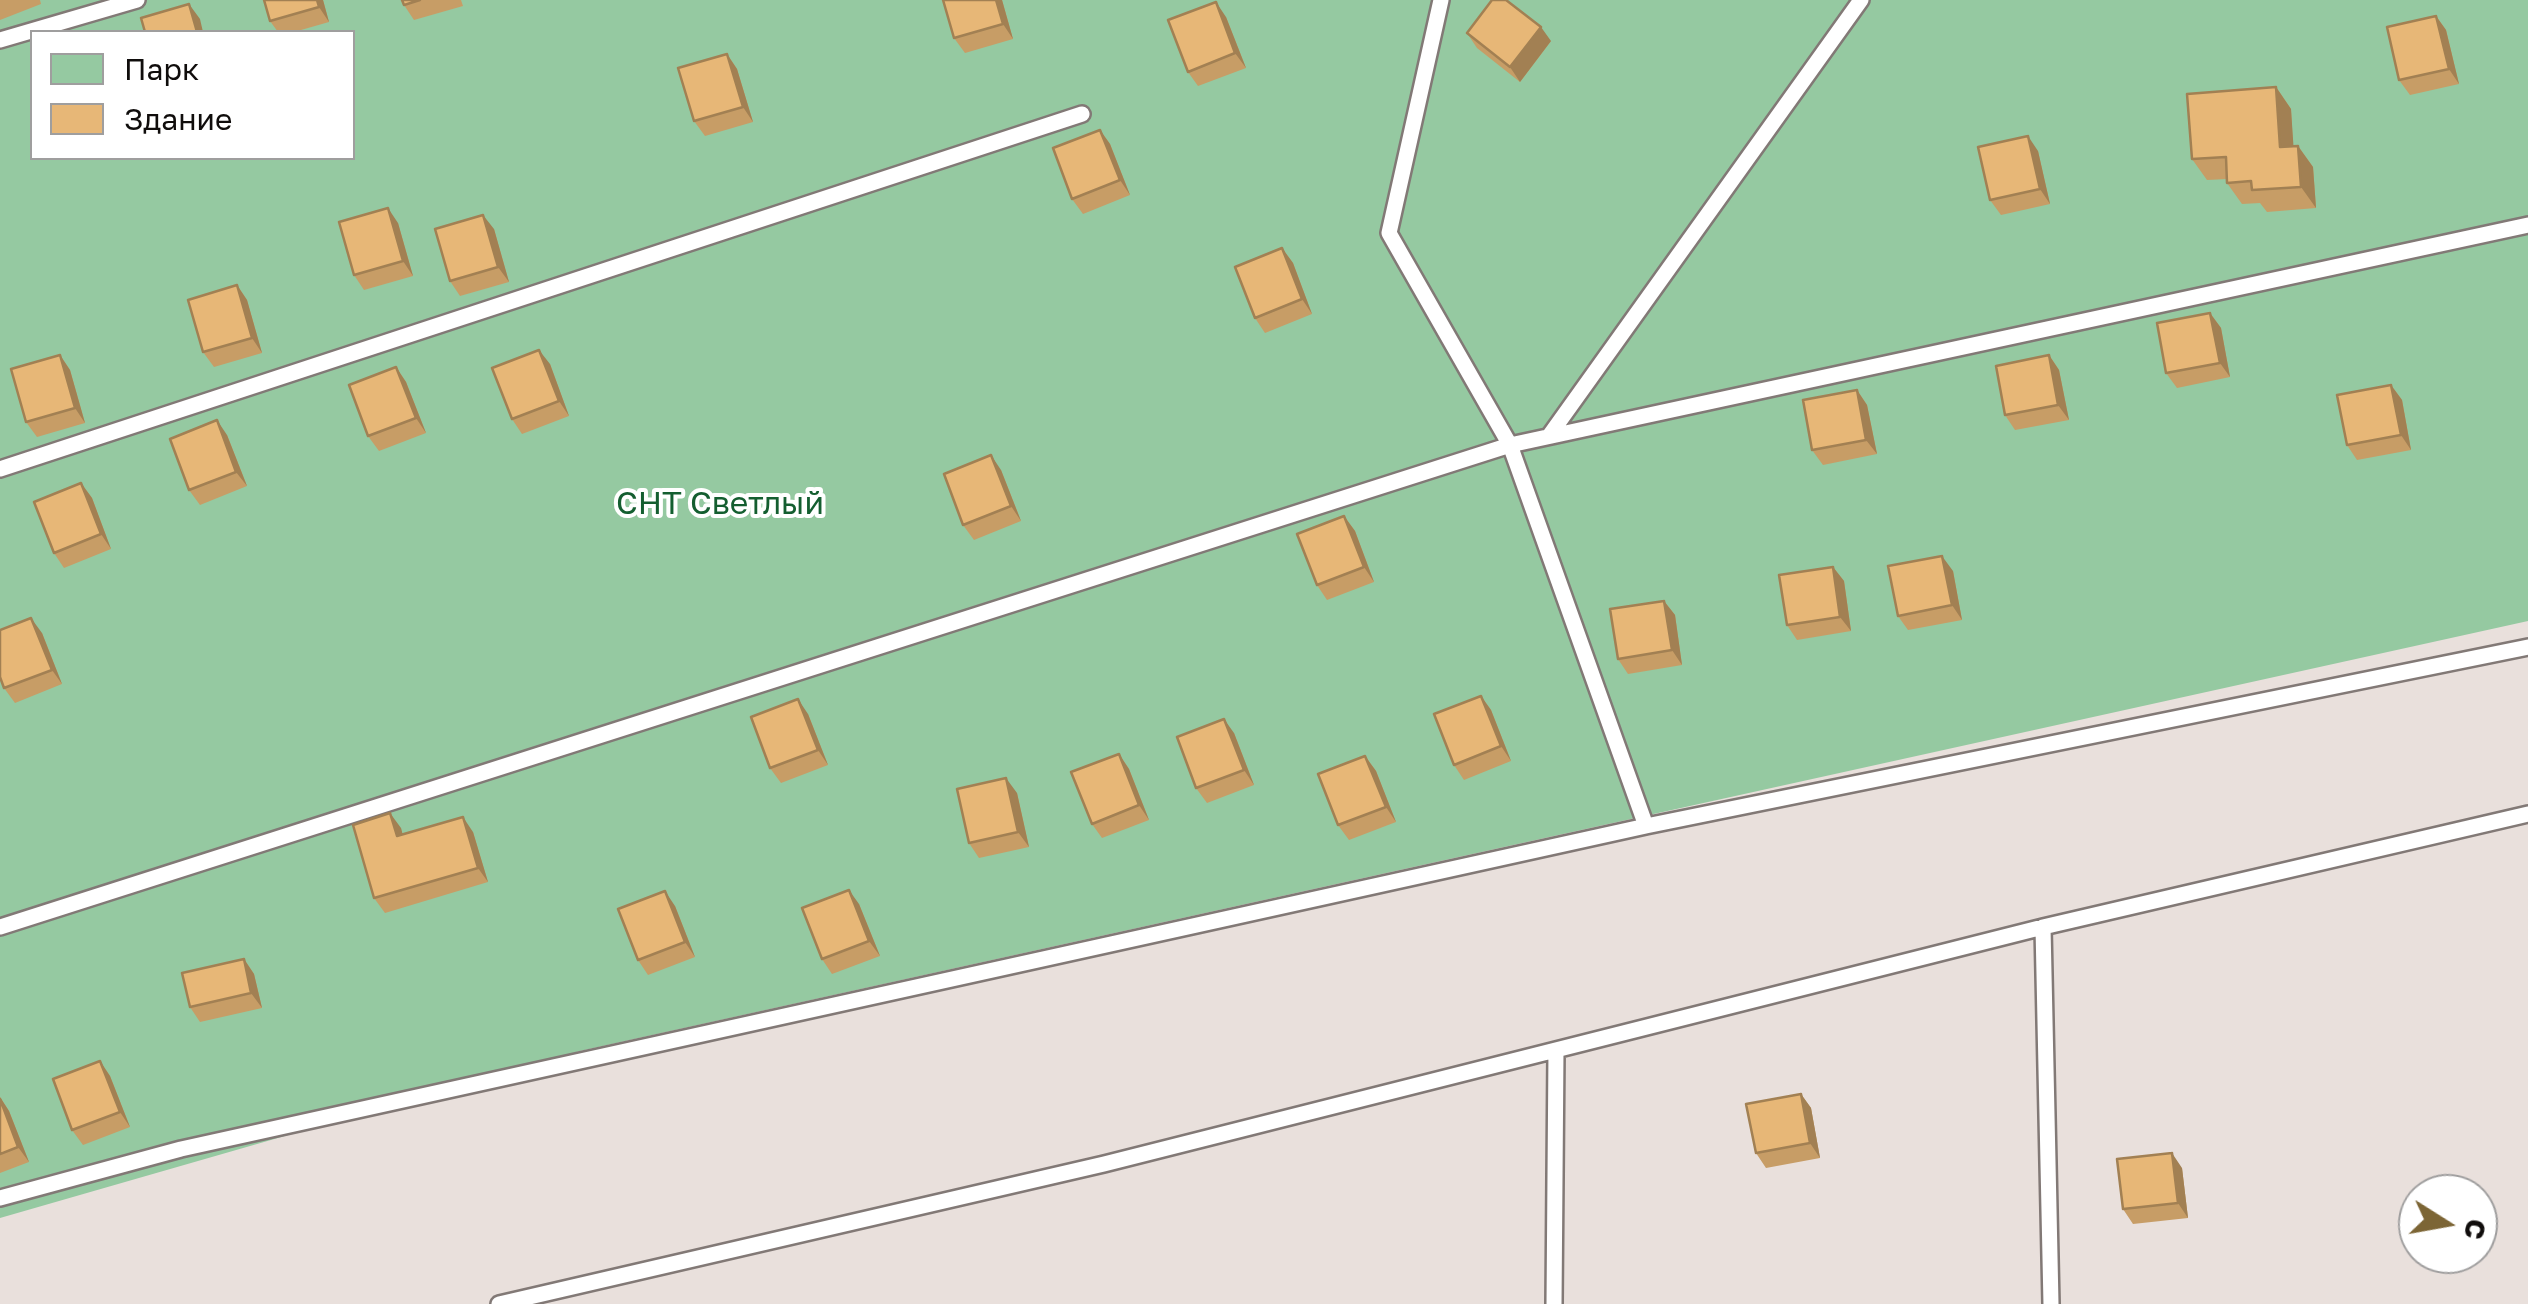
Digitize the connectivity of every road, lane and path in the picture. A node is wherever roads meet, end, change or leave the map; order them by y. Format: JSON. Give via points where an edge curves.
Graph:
{"nodes":[{"id":1,"x":137,"y":0,"type":"edge"},
{"id":2,"x":1441,"y":0,"type":"edge"},
{"id":3,"x":1861,"y":0,"type":"edge"},
{"id":4,"x":34,"y":30,"type":"edge"},
{"id":5,"x":30,"y":31,"type":"edge"},
{"id":6,"x":0,"y":40,"type":"edge"},
{"id":7,"x":1082,"y":114,"type":"dead end"},
{"id":8,"x":2528,"y":224,"type":"edge"},
{"id":9,"x":1549,"y":436,"type":"junction"},
{"id":10,"x":1510,"y":445,"type":"junction"},
{"id":11,"x":0,"y":469,"type":"edge"},
{"id":12,"x":2528,"y":647,"type":"edge"},
{"id":13,"x":2528,"y":814,"type":"edge"},
{"id":14,"x":1646,"y":826,"type":"junction"},
{"id":15,"x":0,"y":927,"type":"edge"},
{"id":16,"x":2043,"y":927,"type":"junction"},
{"id":17,"x":1556,"y":1050,"type":"junction"},
{"id":18,"x":0,"y":1198,"type":"edge"},
{"id":19,"x":499,"y":1304,"type":"edge"},
{"id":20,"x":1554,"y":1304,"type":"edge"},
{"id":21,"x":2051,"y":1304,"type":"edge"}],
"edges":[{"from":1,"to":4,"type":"lane"},
{"from":2,"to":10,"type":"lane","via":[[1389,233]]},
{"from":3,"to":9,"type":"lane"},
{"from":5,"to":6,"type":"lane"},
{"from":7,"to":11,"type":"lane"},
{"from":8,"to":9,"type":"lane"},
{"from":9,"to":10,"type":"lane"},
{"from":10,"to":14,"type":"lane"},
{"from":10,"to":15,"type":"lane"},
{"from":12,"to":14,"type":"lane"},
{"from":13,"to":16,"type":"lane"},
{"from":14,"to":18,"type":"lane","via":[[218,1141]]},
{"from":16,"to":17,"type":"lane"},
{"from":16,"to":21,"type":"lane"},
{"from":17,"to":19,"type":"lane","via":[[1104,1164]]},
{"from":17,"to":20,"type":"lane"}]}
